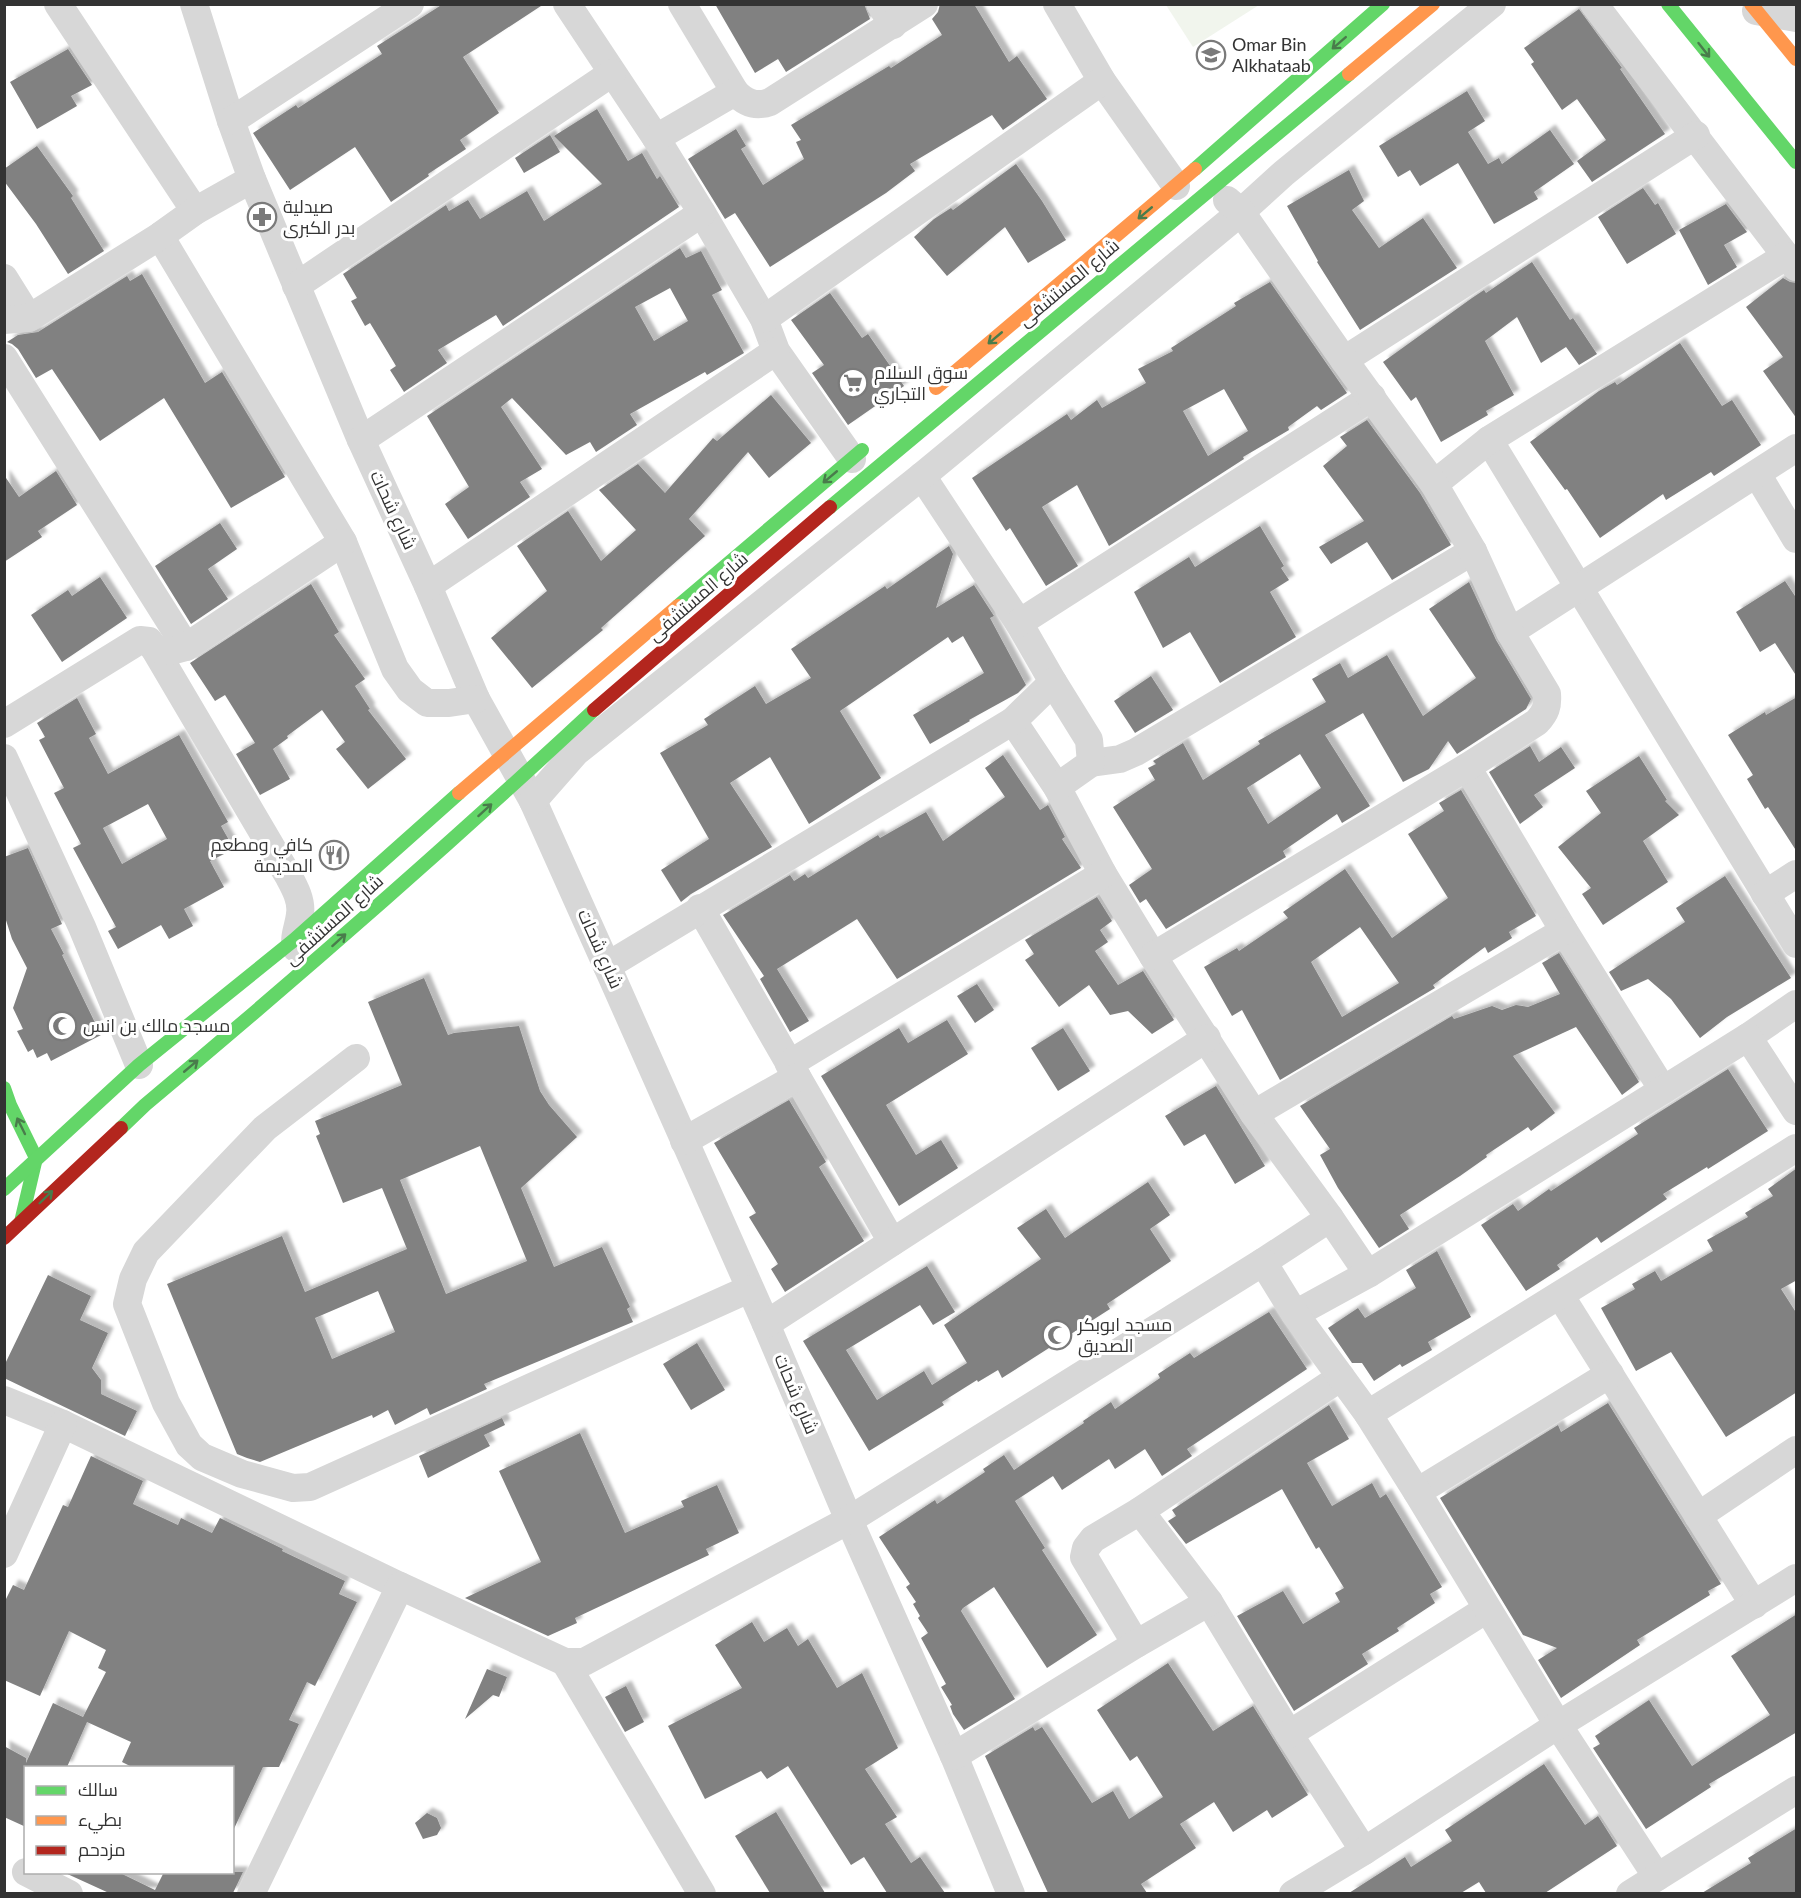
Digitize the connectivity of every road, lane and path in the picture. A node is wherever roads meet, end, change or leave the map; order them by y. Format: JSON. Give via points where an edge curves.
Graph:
{"nodes":[{"id":1,"x":58,"y":4,"type":"edge"},
{"id":2,"x":194,"y":4,"type":"edge"},
{"id":3,"x":410,"y":4,"type":"edge"},
{"id":4,"x":567,"y":4,"type":"edge"},
{"id":5,"x":682,"y":4,"type":"edge"},
{"id":6,"x":924,"y":4,"type":"edge"},
{"id":7,"x":1057,"y":4,"type":"edge"},
{"id":8,"x":1383,"y":4,"type":"edge"},
{"id":9,"x":1433,"y":4,"type":"edge"},
{"id":10,"x":1492,"y":4,"type":"edge"},
{"id":11,"x":1594,"y":4,"type":"edge"},
{"id":12,"x":1668,"y":4,"type":"edge"},
{"id":13,"x":1753,"y":8,"type":"edge"},
{"id":14,"x":887,"y":14,"type":"edge"},
{"id":15,"x":1797,"y":18,"type":"edge"},
{"id":16,"x":1797,"y":59,"type":"edge"},
{"id":17,"x":612,"y":73,"type":"junction"},
{"id":18,"x":1102,"y":81,"type":"junction"},
{"id":19,"x":735,"y":92,"type":"junction"},
{"id":20,"x":231,"y":121,"type":"junction"},
{"id":21,"x":1695,"y":135,"type":"junction"},
{"id":22,"x":656,"y":138,"type":"junction"},
{"id":23,"x":1797,"y":162,"type":"edge"},
{"id":24,"x":252,"y":179,"type":"junction"},
{"id":25,"x":1195,"y":181,"type":"junction"},
{"id":26,"x":195,"y":211,"type":"junction"},
{"id":27,"x":1241,"y":212,"type":"junction"},
{"id":28,"x":702,"y":213,"type":"junction"},
{"id":29,"x":160,"y":236,"type":"junction"},
{"id":30,"x":1791,"y":261,"type":"edge"},
{"id":31,"x":4,"y":278,"type":"edge"},
{"id":32,"x":296,"y":286,"type":"junction"},
{"id":33,"x":17,"y":319,"type":"edge"},
{"id":34,"x":764,"y":319,"type":"junction"},
{"id":35,"x":776,"y":351,"type":"junction"},
{"id":36,"x":4,"y":358,"type":"edge"},
{"id":37,"x":1344,"y":360,"type":"junction"},
{"id":38,"x":1372,"y":397,"type":"junction"},
{"id":39,"x":924,"y":398,"type":"dead end"},
{"id":40,"x":361,"y":440,"type":"junction"},
{"id":41,"x":1489,"y":440,"type":"junction"},
{"id":42,"x":1797,"y":448,"type":"edge"},
{"id":43,"x":861,"y":451,"type":"joint"},
{"id":44,"x":1757,"y":474,"type":"junction"},
{"id":45,"x":922,"y":476,"type":"junction"},
{"id":46,"x":1434,"y":484,"type":"junction"},
{"id":47,"x":1797,"y":538,"type":"edge"},
{"id":48,"x":343,"y":542,"type":"junction"},
{"id":49,"x":1473,"y":551,"type":"junction"},
{"id":50,"x":428,"y":586,"type":"junction"},
{"id":51,"x":1579,"y":589,"type":"junction"},
{"id":52,"x":1019,"y":623,"type":"junction"},
{"id":53,"x":1510,"y":632,"type":"junction"},
{"id":54,"x":186,"y":647,"type":"junction"},
{"id":55,"x":154,"y":648,"type":"junction"},
{"id":56,"x":1053,"y":682,"type":"junction"},
{"id":57,"x":476,"y":699,"type":"junction"},
{"id":58,"x":1012,"y":721,"type":"junction"},
{"id":59,"x":4,"y":724,"type":"edge"},
{"id":60,"x":506,"y":751,"type":"junction"},
{"id":61,"x":4,"y":758,"type":"edge"},
{"id":62,"x":1091,"y":763,"type":"junction"},
{"id":63,"x":1467,"y":767,"type":"junction"},
{"id":64,"x":1057,"y":787,"type":"junction"},
{"id":65,"x":527,"y":790,"type":"junction"},
{"id":66,"x":1103,"y":874,"type":"junction"},
{"id":67,"x":1797,"y":874,"type":"edge"},
{"id":68,"x":1765,"y":894,"type":"junction"},
{"id":69,"x":700,"y":909,"type":"junction"},
{"id":70,"x":1564,"y":931,"type":"junction"},
{"id":71,"x":294,"y":940,"type":"junction"},
{"id":72,"x":1797,"y":944,"type":"edge"},
{"id":73,"x":1154,"y":957,"type":"junction"},
{"id":74,"x":608,"y":966,"type":"junction"},
{"id":75,"x":301,"y":974,"type":"junction"},
{"id":76,"x":1797,"y":1004,"type":"edge"},
{"id":77,"x":1748,"y":1037,"type":"junction"},
{"id":78,"x":1207,"y":1038,"type":"junction"},
{"id":79,"x":356,"y":1058,"type":"dead end"},
{"id":80,"x":139,"y":1065,"type":"junction"},
{"id":81,"x":793,"y":1071,"type":"junction"},
{"id":82,"x":4,"y":1088,"type":"edge"},
{"id":83,"x":1663,"y":1090,"type":"junction"},
{"id":84,"x":1797,"y":1111,"type":"edge"},
{"id":85,"x":1254,"y":1114,"type":"junction"},
{"id":86,"x":684,"y":1141,"type":"junction"},
{"id":87,"x":1797,"y":1148,"type":"edge"},
{"id":88,"x":36,"y":1158,"type":"junction"},
{"id":89,"x":4,"y":1189,"type":"edge"},
{"id":90,"x":1330,"y":1218,"type":"junction"},
{"id":91,"x":21,"y":1222,"type":"junction"},
{"id":92,"x":4,"y":1238,"type":"edge"},
{"id":93,"x":892,"y":1242,"type":"junction"},
{"id":94,"x":1263,"y":1262,"type":"junction"},
{"id":95,"x":1368,"y":1274,"type":"junction"},
{"id":96,"x":749,"y":1289,"type":"junction"},
{"id":97,"x":1560,"y":1295,"type":"junction"},
{"id":98,"x":1295,"y":1314,"type":"junction"},
{"id":99,"x":766,"y":1324,"type":"junction"},
{"id":100,"x":1610,"y":1374,"type":"junction"},
{"id":101,"x":1341,"y":1377,"type":"junction"},
{"id":102,"x":4,"y":1400,"type":"edge"},
{"id":103,"x":1368,"y":1414,"type":"junction"},
{"id":104,"x":63,"y":1424,"type":"junction"},
{"id":105,"x":1797,"y":1450,"type":"edge"},
{"id":106,"x":1418,"y":1492,"type":"junction"},
{"id":107,"x":1140,"y":1511,"type":"junction"},
{"id":108,"x":1698,"y":1516,"type":"junction"},
{"id":109,"x":849,"y":1521,"type":"junction"},
{"id":110,"x":4,"y":1554,"type":"edge"},
{"id":111,"x":1797,"y":1578,"type":"edge"},
{"id":112,"x":400,"y":1586,"type":"junction"},
{"id":113,"x":1209,"y":1602,"type":"junction"},
{"id":114,"x":1754,"y":1605,"type":"junction"},
{"id":115,"x":1487,"y":1609,"type":"junction"},
{"id":116,"x":1136,"y":1644,"type":"junction"},
{"id":117,"x":565,"y":1662,"type":"junction"},
{"id":118,"x":1558,"y":1725,"type":"junction"},
{"id":119,"x":1289,"y":1734,"type":"junction"},
{"id":120,"x":954,"y":1756,"type":"junction"},
{"id":121,"x":1797,"y":1790,"type":"edge"},
{"id":122,"x":1364,"y":1851,"type":"junction"},
{"id":123,"x":4,"y":1862,"type":"edge"},
{"id":124,"x":24,"y":1871,"type":"edge"},
{"id":125,"x":30,"y":1874,"type":"edge"},
{"id":126,"x":1657,"y":1877,"type":"junction"},
{"id":127,"x":69,"y":1893,"type":"edge"},
{"id":128,"x":251,"y":1893,"type":"edge"},
{"id":129,"x":702,"y":1893,"type":"edge"},
{"id":130,"x":1011,"y":1893,"type":"edge"},
{"id":131,"x":1293,"y":1893,"type":"edge"},
{"id":132,"x":1630,"y":1893,"type":"edge"}],
"edges":[{"from":1,"to":26,"type":"street"},
{"from":2,"to":20,"type":"street","name":"شارع شحات"},
{"from":3,"to":20,"type":"street"},
{"from":4,"to":17,"type":"street"},
{"from":5,"to":19,"type":"street"},
{"from":6,"to":14,"type":"street"},
{"from":7,"to":18,"type":"street"},
{"from":8,"to":25,"type":"main road","name":"شارع المستشفى","one_way":true},
{"from":9,"to":25,"type":"main road","name":"شارع المستشفى"},
{"from":10,"to":27,"type":"street"},
{"from":11,"to":21,"type":"street"},
{"from":12,"to":23,"type":"main road","one_way":true},
{"from":13,"to":15,"type":"street"},
{"from":13,"to":16,"type":"main road"},
{"from":14,"to":19,"type":"street","via":[[770,102],[750,103]]},
{"from":17,"to":22,"type":"street"},
{"from":17,"to":32,"type":"street"},
{"from":18,"to":25,"type":"street"},
{"from":18,"to":34,"type":"street"},
{"from":19,"to":22,"type":"street"},
{"from":20,"to":24,"type":"street","name":"شارع شحات"},
{"from":21,"to":30,"type":"street"},
{"from":21,"to":37,"type":"street"},
{"from":22,"to":28,"type":"street"},
{"from":24,"to":26,"type":"street"},
{"from":24,"to":32,"type":"street","name":"شارع شحات"},
{"from":25,"to":27,"type":"street"},
{"from":25,"to":39,"type":"main road","name":"شارع المستشفى","one_way":true},
{"from":25,"to":65,"type":"main road","name":"شارع المستشفى","via":[[894,452],[606,699]]},
{"from":26,"to":29,"type":"street"},
{"from":27,"to":37,"type":"street"},
{"from":27,"to":45,"type":"street"},
{"from":28,"to":34,"type":"street"},
{"from":28,"to":40,"type":"street"},
{"from":29,"to":33,"type":"street"},
{"from":29,"to":48,"type":"street"},
{"from":30,"to":41,"type":"street"},
{"from":31,"to":33,"type":"street"},
{"from":32,"to":40,"type":"street","name":"شارع شحات"},
{"from":34,"to":35,"type":"street"},
{"from":35,"to":43,"type":"street"},
{"from":35,"to":50,"type":"street"},
{"from":36,"to":54,"type":"street"},
{"from":37,"to":38,"type":"street"},
{"from":38,"to":46,"type":"street"},
{"from":38,"to":52,"type":"street"},
{"from":40,"to":50,"type":"street","name":"شارع شحات"},
{"from":41,"to":46,"type":"street"},
{"from":41,"to":51,"type":"street"},
{"from":42,"to":44,"type":"street"},
{"from":43,"to":60,"type":"main road","name":"شارع المستشفى","one_way":true},
{"from":44,"to":47,"type":"street"},
{"from":44,"to":51,"type":"street"},
{"from":45,"to":52,"type":"street"},
{"from":45,"to":65,"type":"street"},
{"from":46,"to":49,"type":"street"},
{"from":48,"to":54,"type":"street"},
{"from":48,"to":57,"type":"street","via":[[395,669],[410,690],[427,703]]},
{"from":49,"to":53,"type":"street"},
{"from":49,"to":62,"type":"street","via":[[1136,752],[1120,759]]},
{"from":50,"to":57,"type":"street","name":"شارع شحات"},
{"from":51,"to":53,"type":"street"},
{"from":51,"to":68,"type":"street"},
{"from":52,"to":56,"type":"street"},
{"from":53,"to":63,"type":"street","via":[[1547,694],[1546,712],[1537,722]]},
{"from":54,"to":55,"type":"street","via":[[171,651]]},
{"from":55,"to":59,"type":"street","via":[[149,641],[140,640]]},
{"from":55,"to":71,"type":"street","via":[[299,896],[301,912]]},
{"from":56,"to":58,"type":"street"},
{"from":56,"to":62,"type":"street","via":[[1089,740]]},
{"from":57,"to":60,"type":"street","name":"شارع شحات"},
{"from":58,"to":64,"type":"street"},
{"from":58,"to":69,"type":"street"},
{"from":60,"to":65,"type":"street","name":"شارع شحات"},
{"from":60,"to":71,"type":"main road","name":"شارع المستشفى"},
{"from":61,"to":80,"type":"street","via":[[82,927]]},
{"from":62,"to":64,"type":"street"},
{"from":63,"to":70,"type":"street"},
{"from":63,"to":73,"type":"street"},
{"from":64,"to":66,"type":"street"},
{"from":65,"to":74,"type":"street","name":"شارع شحات"},
{"from":75,"to":65,"type":"main road","name":"شارع المستشفى","one_way":true},
{"from":66,"to":73,"type":"street"},
{"from":66,"to":81,"type":"street"},
{"from":67,"to":68,"type":"street"},
{"from":68,"to":72,"type":"street"},
{"from":69,"to":74,"type":"street"},
{"from":69,"to":81,"type":"street"},
{"from":70,"to":83,"type":"street"},
{"from":70,"to":85,"type":"street"},
{"from":71,"to":75,"type":"street"},
{"from":71,"to":80,"type":"main road","name":"شارع المستشفى"},
{"from":73,"to":78,"type":"street"},
{"from":74,"to":86,"type":"street","name":"شارع شحات"},
{"from":91,"to":75,"type":"main road","name":"شارع المستشفى","one_way":true,"via":[[145,1105]]},
{"from":76,"to":77,"type":"street"},
{"from":77,"to":83,"type":"street"},
{"from":77,"to":84,"type":"street"},
{"from":78,"to":85,"type":"street"},
{"from":78,"to":93,"type":"street"},
{"from":79,"to":96,"type":"street","via":[[265,1128],[146,1252],[133,1279],[127,1304],[166,1403],[189,1445],[202,1457],[242,1474],[293,1488],[310,1487]]},
{"from":80,"to":88,"type":"main road","name":"شارع المستشفى"},
{"from":81,"to":86,"type":"street"},
{"from":81,"to":93,"type":"street"},
{"from":88,"to":82,"type":"main road","one_way":true},
{"from":83,"to":95,"type":"street"},
{"from":85,"to":90,"type":"street"},
{"from":86,"to":96,"type":"street","name":"شارع شحات"},
{"from":87,"to":97,"type":"street"},
{"from":88,"to":89,"type":"main road","name":"شارع المستشفى"},
{"from":88,"to":91,"type":"main road"},
{"from":90,"to":94,"type":"street"},
{"from":90,"to":95,"type":"street"},
{"from":91,"to":92,"type":"main road","name":"شارع المستشفى"},
{"from":93,"to":99,"type":"street"},
{"from":94,"to":98,"type":"street"},
{"from":94,"to":109,"type":"street"},
{"from":95,"to":98,"type":"street"},
{"from":96,"to":99,"type":"street","name":"شارع شحات"},
{"from":97,"to":100,"type":"street"},
{"from":97,"to":103,"type":"street"},
{"from":98,"to":101,"type":"street"},
{"from":99,"to":109,"type":"street","name":"شارع شحات"},
{"from":100,"to":106,"type":"street"},
{"from":100,"to":108,"type":"street"},
{"from":101,"to":103,"type":"street"},
{"from":101,"to":107,"type":"street"},
{"from":102,"to":104,"type":"street"},
{"from":103,"to":106,"type":"street"},
{"from":104,"to":110,"type":"street"},
{"from":104,"to":112,"type":"street"},
{"from":105,"to":108,"type":"street"},
{"from":106,"to":115,"type":"street"},
{"from":107,"to":113,"type":"street"},
{"from":107,"to":116,"type":"street","via":[[1093,1539],[1084,1557]]},
{"from":108,"to":114,"type":"street"},
{"from":109,"to":117,"type":"street","via":[[599,1655],[584,1662]]},
{"from":109,"to":120,"type":"street","name":"شارع شحات"},
{"from":111,"to":114,"type":"street"},
{"from":112,"to":117,"type":"street"},
{"from":112,"to":128,"type":"street"},
{"from":113,"to":116,"type":"street"},
{"from":113,"to":119,"type":"street"},
{"from":114,"to":118,"type":"street"},
{"from":115,"to":118,"type":"street"},
{"from":115,"to":119,"type":"street"},
{"from":116,"to":120,"type":"street"},
{"from":117,"to":129,"type":"street"},
{"from":118,"to":122,"type":"street"},
{"from":118,"to":126,"type":"street"},
{"from":119,"to":122,"type":"street"},
{"from":120,"to":130,"type":"street","name":"شارع شحات"},
{"from":121,"to":126,"type":"street"},
{"from":122,"to":131,"type":"street"},
{"from":123,"to":124,"type":"street"},
{"from":125,"to":127,"type":"street"},
{"from":126,"to":132,"type":"street"}]}
